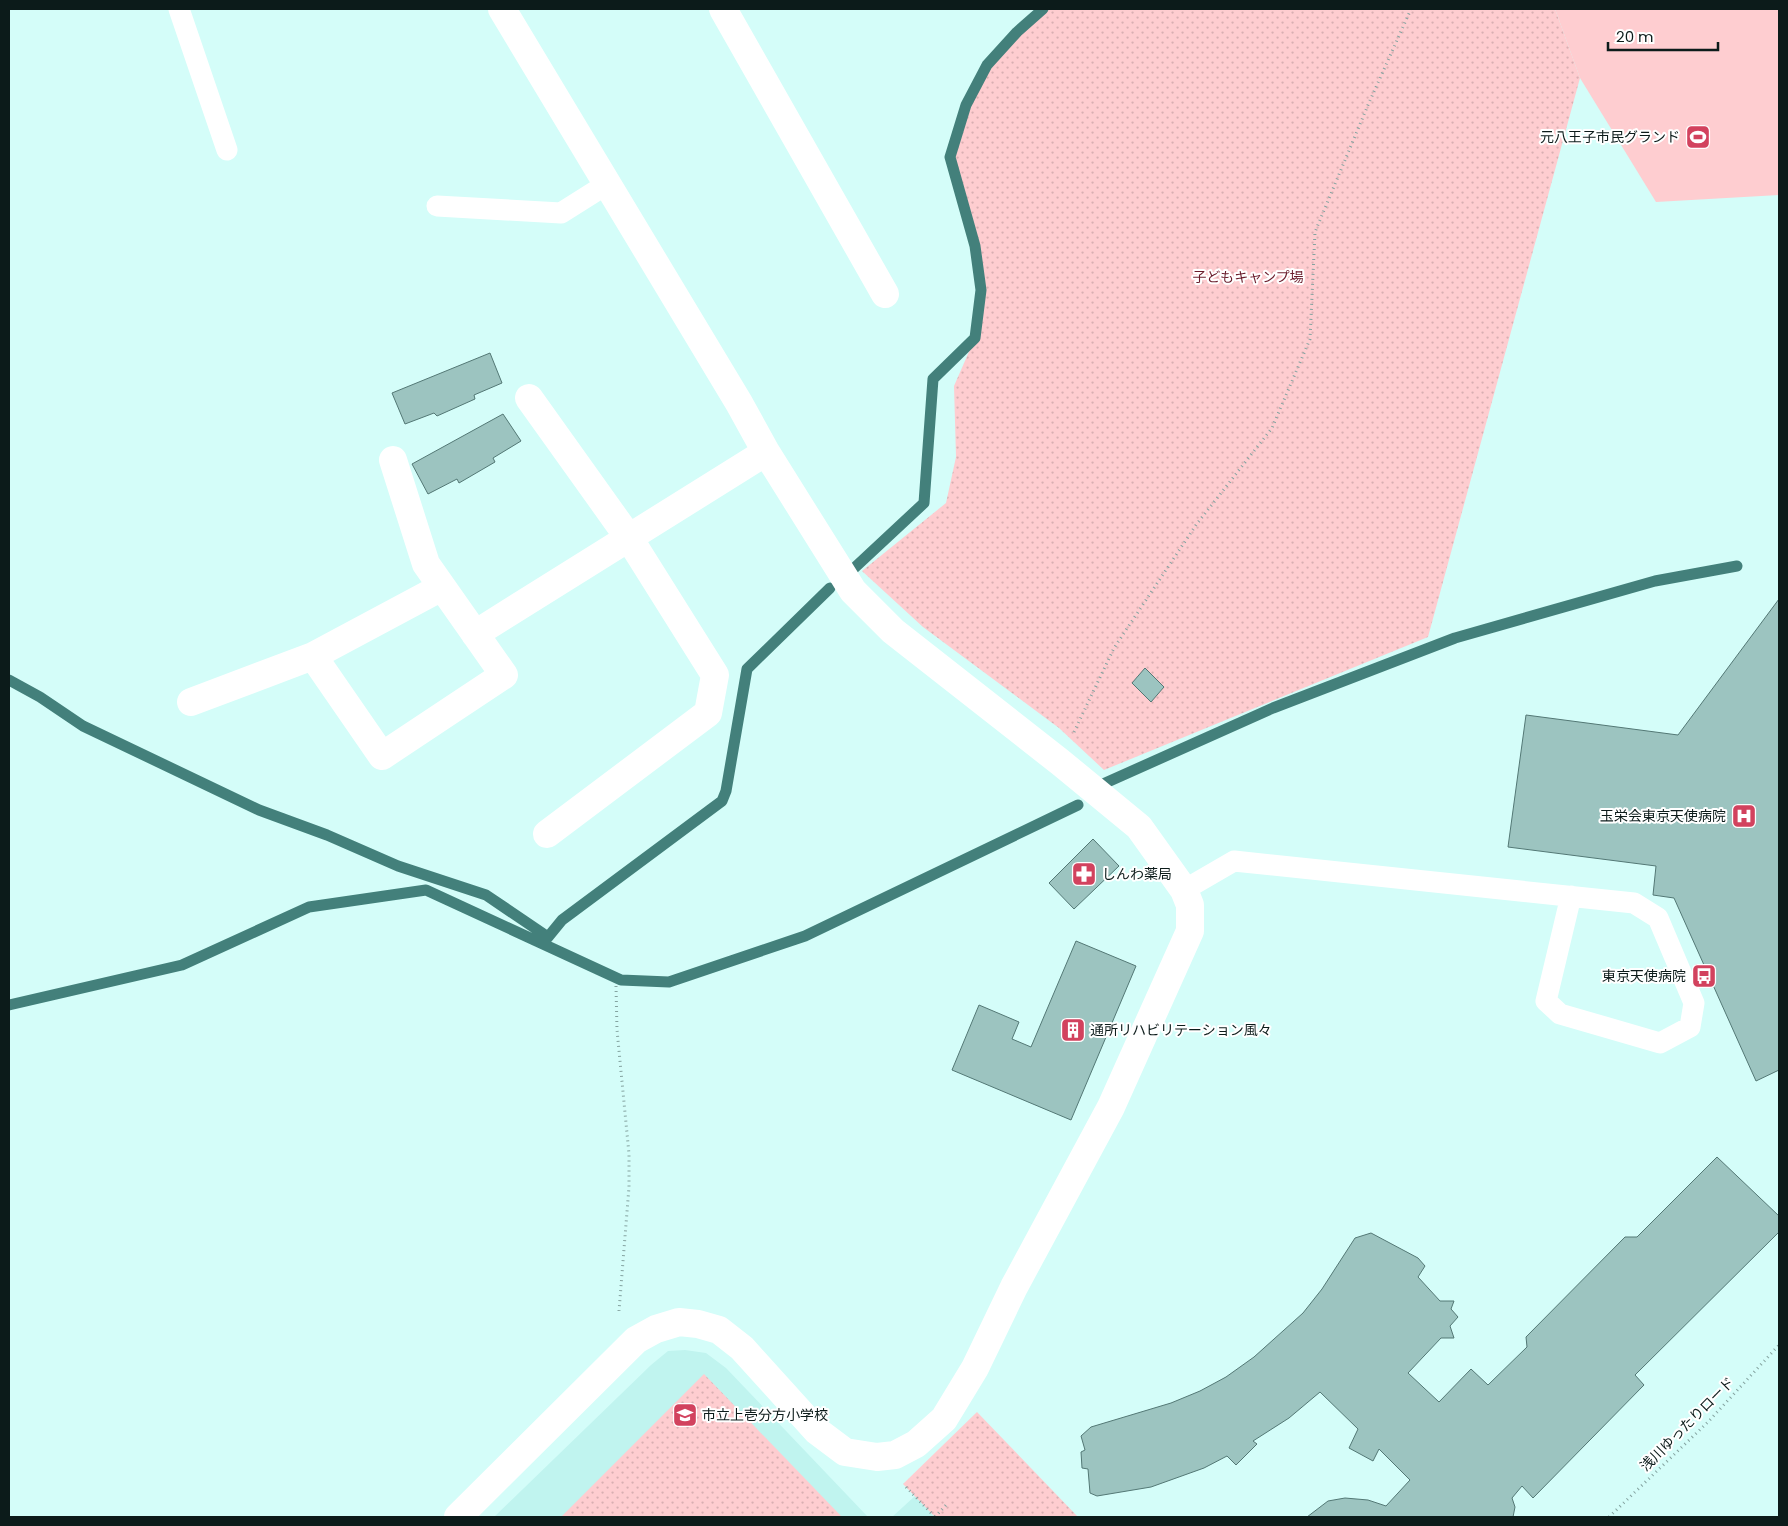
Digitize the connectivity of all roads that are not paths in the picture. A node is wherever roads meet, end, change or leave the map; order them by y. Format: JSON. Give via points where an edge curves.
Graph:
{"nodes":[{"id":1,"x":179,"y":9,"type":"edge"},
{"id":2,"x":502,"y":9,"type":"edge"},
{"id":3,"x":723,"y":9,"type":"edge"},
{"id":4,"x":227,"y":150,"type":"dead end"},
{"id":5,"x":607,"y":184,"type":"junction"},
{"id":6,"x":438,"y":206,"type":"dead end"},
{"id":7,"x":885,"y":294,"type":"dead end"},
{"id":8,"x":529,"y":398,"type":"dead end"},
{"id":9,"x":766,"y":452,"type":"junction"},
{"id":10,"x":393,"y":460,"type":"dead end"},
{"id":11,"x":629,"y":538,"type":"junction"},
{"id":12,"x":442,"y":586,"type":"junction"},
{"id":13,"x":475,"y":634,"type":"junction"},
{"id":14,"x":313,"y":656,"type":"junction"},
{"id":15,"x":191,"y":702,"type":"dead end"},
{"id":16,"x":547,"y":834,"type":"dead end"},
{"id":17,"x":1184,"y":890,"type":"junction"},
{"id":18,"x":1571,"y":896,"type":"junction"},
{"id":19,"x":458,"y":1517,"type":"edge"}],
"edges":[{"from":1,"to":4,"type":"lane"},
{"from":2,"to":5,"type":"street"},
{"from":3,"to":7,"type":"street"},
{"from":5,"to":6,"type":"lane","via":[[561,213]]},
{"from":5,"to":9,"type":"street"},
{"from":8,"to":11,"type":"street"},
{"from":9,"to":11,"type":"street"},
{"from":9,"to":17,"type":"street","via":[[853,592],[893,631],[1139,826]]},
{"from":10,"to":12,"type":"street","via":[[426,564]]},
{"from":11,"to":13,"type":"street"},
{"from":11,"to":16,"type":"street","via":[[715,675],[708,713]]},
{"from":12,"to":13,"type":"street"},
{"from":12,"to":14,"type":"street"},
{"from":13,"to":14,"type":"street","via":[[504,675],[382,756]]},
{"from":14,"to":15,"type":"street"},
{"from":17,"to":18,"type":"lane","via":[[1234,861]]},
{"from":17,"to":19,"type":"street","via":[[1190,905],[1190,931],[1111,1107],[958,1398],[944,1419],[916,1444],[895,1456],[845,1452],[818,1432],[742,1348],[719,1330],[679,1322],[636,1340]]},
{"from":18,"to":18,"type":"lane","via":[[1634,902],[1658,918],[1694,1003],[1690,1027],[1660,1044],[1560,1014],[1546,1001]]}]}
